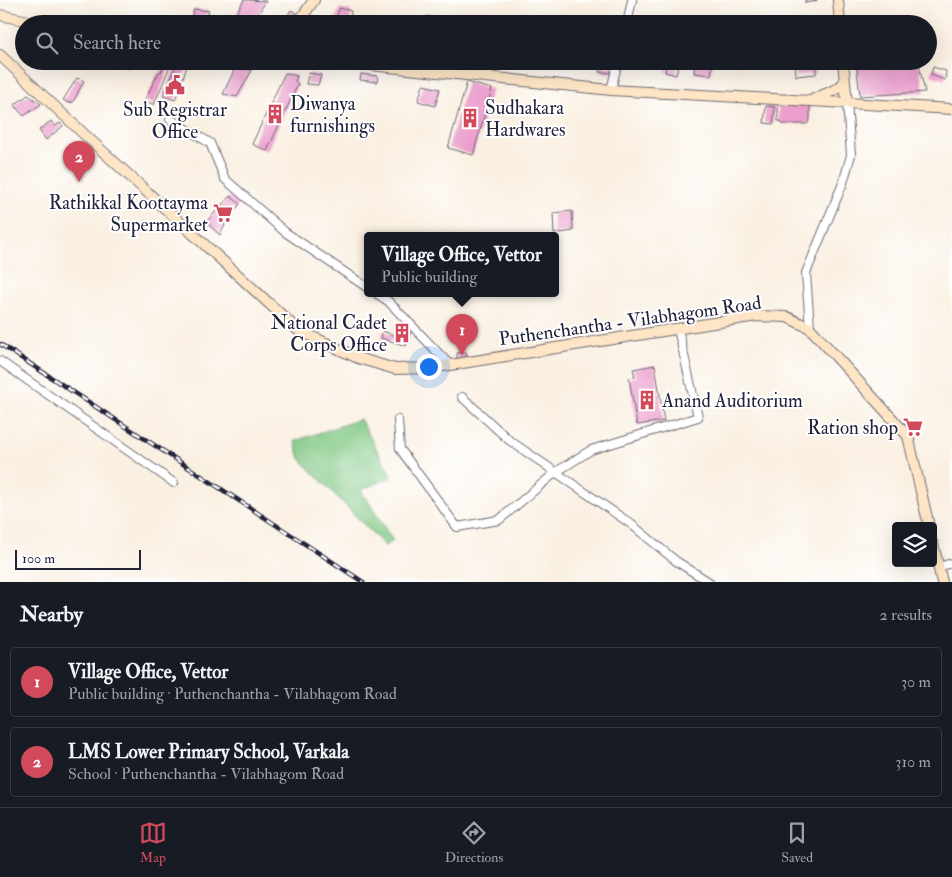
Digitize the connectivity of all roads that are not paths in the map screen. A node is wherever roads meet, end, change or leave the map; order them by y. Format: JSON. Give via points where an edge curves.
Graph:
{"nodes":[{"id":1,"x":314,"y":0,"type":"edge"},
{"id":2,"x":632,"y":0,"type":"edge"},
{"id":3,"x":838,"y":0,"type":"edge"},
{"id":4,"x":0,"y":15,"type":"edge"},
{"id":5,"x":303,"y":15,"type":"edge"},
{"id":6,"x":629,"y":15,"type":"edge"},
{"id":7,"x":839,"y":15,"type":"edge"},
{"id":8,"x":15,"y":18,"type":"edge"},
{"id":9,"x":0,"y":55,"type":"edge"},
{"id":10,"x":15,"y":69,"type":"edge"},
{"id":11,"x":16,"y":70,"type":"edge"},
{"id":12,"x":419,"y":70,"type":"edge"},
{"id":13,"x":616,"y":70,"type":"edge"},
{"id":14,"x":844,"y":70,"type":"edge"},
{"id":15,"x":845,"y":81,"type":"junction"},
{"id":16,"x":611,"y":90,"type":"junction"},
{"id":17,"x":809,"y":101,"type":"junction"},
{"id":18,"x":847,"y":103,"type":"junction"},
{"id":19,"x":952,"y":109,"type":"edge"},
{"id":20,"x":170,"y":119,"type":"dead end"},
{"id":21,"x":364,"y":285,"type":"edge"},
{"id":22,"x":382,"y":297,"type":"edge"},
{"id":23,"x":810,"y":328,"type":"junction"},
{"id":24,"x":678,"y":329,"type":"junction"},
{"id":25,"x":0,"y":361,"type":"edge"},
{"id":26,"x":450,"y":365,"type":"junction"},
{"id":27,"x":462,"y":397,"type":"dead end"},
{"id":28,"x":398,"y":420,"type":"dead end"},
{"id":29,"x":556,"y":472,"type":"junction"},
{"id":30,"x":174,"y":483,"type":"dead end"},
{"id":31,"x":928,"y":522,"type":"edge"},
{"id":32,"x":937,"y":562,"type":"edge"},
{"id":33,"x":952,"y":563,"type":"edge"},
{"id":34,"x":938,"y":566,"type":"junction"},
{"id":35,"x":709,"y":582,"type":"edge"},
{"id":36,"x":942,"y":582,"type":"edge"}],
"edges":[{"from":1,"to":5,"type":"main road"},
{"from":2,"to":6,"type":"street"},
{"from":3,"to":7,"type":"main road"},
{"from":4,"to":8,"type":"main road"},
{"from":9,"to":10,"type":"main road","name":"Puthenchantha - Vilabhagom Road"},
{"from":11,"to":26,"type":"main road","name":"Puthenchantha - Vilabhagom Road","via":[[298,330],[358,358],[395,369]]},
{"from":12,"to":16,"type":"main road"},
{"from":13,"to":16,"type":"street"},
{"from":14,"to":15,"type":"main road"},
{"from":15,"to":17,"type":"main road","via":[[839,88]]},
{"from":15,"to":18,"type":"main road"},
{"from":16,"to":17,"type":"main road"},
{"from":17,"to":18,"type":"main road"},
{"from":18,"to":19,"type":"main road"},
{"from":18,"to":23,"type":"street","via":[[851,155],[806,274]]},
{"from":20,"to":21,"type":"street","via":[[210,143],[226,179],[285,232]]},
{"from":22,"to":26,"type":"street"},
{"from":23,"to":24,"type":"main road","name":"Puthenchantha - Vilabhagom Road","via":[[787,317],[757,316]]},
{"from":23,"to":31,"type":"main road","name":"Puthenchantha - Vilabhagom Road","via":[[908,436]]},
{"from":24,"to":26,"type":"main road","name":"Puthenchantha - Vilabhagom Road"},
{"from":24,"to":29,"type":"street","via":[[698,417],[590,450]]},
{"from":25,"to":30,"type":"street"},
{"from":27,"to":29,"type":"street","via":[[509,440]]},
{"from":28,"to":29,"type":"street","via":[[400,449],[456,527],[500,520]]},
{"from":29,"to":35,"type":"street"},
{"from":32,"to":34,"type":"main road"},
{"from":33,"to":34,"type":"street"},
{"from":34,"to":36,"type":"main road"}]}
